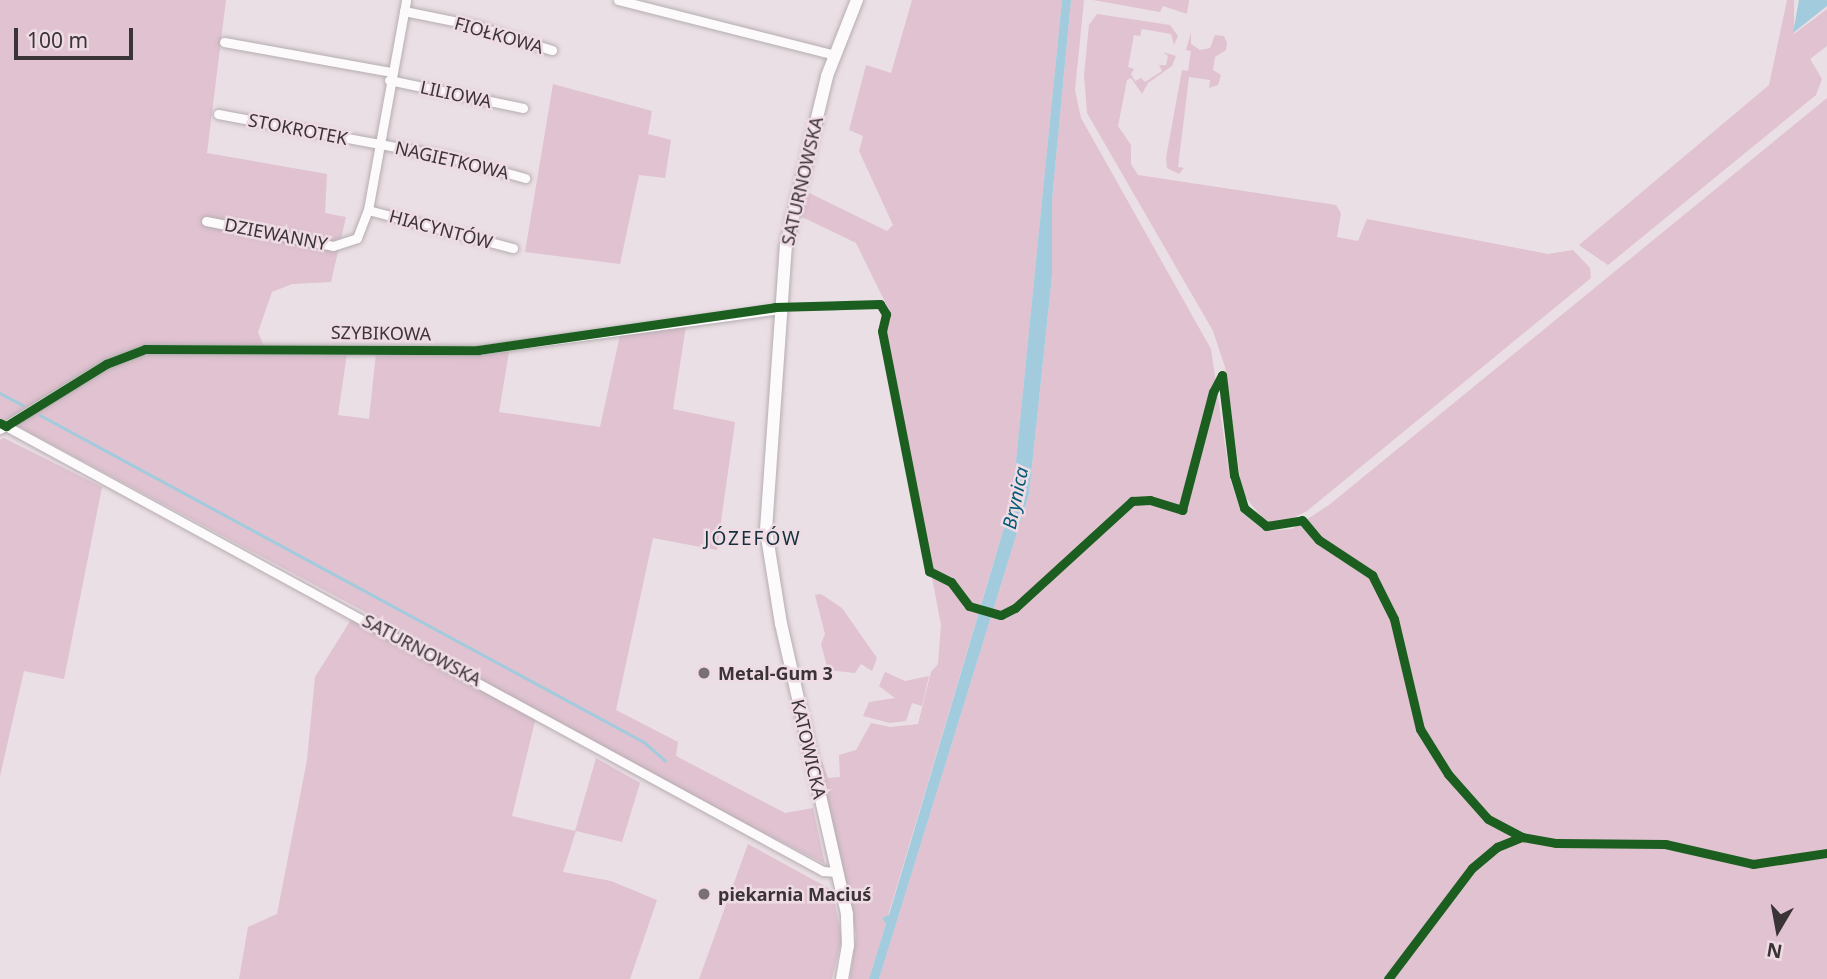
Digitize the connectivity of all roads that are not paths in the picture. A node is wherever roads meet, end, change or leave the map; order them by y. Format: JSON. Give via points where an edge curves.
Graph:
{"nodes":[{"id":1,"x":406,"y":0,"type":"edge"},
{"id":2,"x":618,"y":0,"type":"edge"},
{"id":3,"x":857,"y":0,"type":"edge"},
{"id":4,"x":404,"y":11,"type":"junction"},
{"id":5,"x":224,"y":42,"type":"dead end"},
{"id":6,"x":552,"y":50,"type":"dead end"},
{"id":7,"x":835,"y":55,"type":"junction"},
{"id":8,"x":389,"y":76,"type":"junction"},
{"id":9,"x":523,"y":108,"type":"dead end"},
{"id":10,"x":218,"y":114,"type":"dead end"},
{"id":11,"x":378,"y":143,"type":"junction"},
{"id":12,"x":525,"y":177,"type":"dead end"},
{"id":13,"x":368,"y":210,"type":"junction"},
{"id":14,"x":205,"y":221,"type":"dead end"},
{"id":15,"x":513,"y":248,"type":"dead end"},
{"id":16,"x":781,"y":309,"type":"junction"},
{"id":17,"x":3,"y":428,"type":"edge"},
{"id":18,"x":836,"y":872,"type":"junction"},
{"id":19,"x":842,"y":979,"type":"edge"}],
"edges":[{"from":1,"to":4,"type":"street"},
{"from":2,"to":7,"type":"street"},
{"from":3,"to":7,"type":"street","name":"SATURNOWSKA"},
{"from":4,"to":6,"type":"street","name":"FIOŁKOWA","via":[[473,25]]},
{"from":4,"to":8,"type":"street"},
{"from":5,"to":8,"type":"street","name":"LILIOWA"},
{"from":7,"to":16,"type":"street","name":"SATURNOWSKA","via":[[795,196]]},
{"from":8,"to":9,"type":"street","name":"LILIOWA"},
{"from":8,"to":11,"type":"street"},
{"from":10,"to":11,"type":"street","name":"STOKROTEK"},
{"from":11,"to":12,"type":"street","name":"NAGIETKOWA"},
{"from":11,"to":13,"type":"street"},
{"from":13,"to":14,"type":"street","name":"DZIEWANNY","via":[[357,238],[333,246]]},
{"from":13,"to":15,"type":"street","name":"HIACYNTÓW"},
{"from":16,"to":17,"type":"street","name":"SZYBIKOWA","via":[[478,350],[145,349],[106,364]]},
{"from":16,"to":18,"type":"street","name":"KATOWICKA","via":[[768,561]]},
{"from":17,"to":18,"type":"street","name":"SATURNOWSKA","via":[[823,871]]},
{"from":18,"to":19,"type":"street","name":"KATOWICKA","via":[[848,929]]}]}
